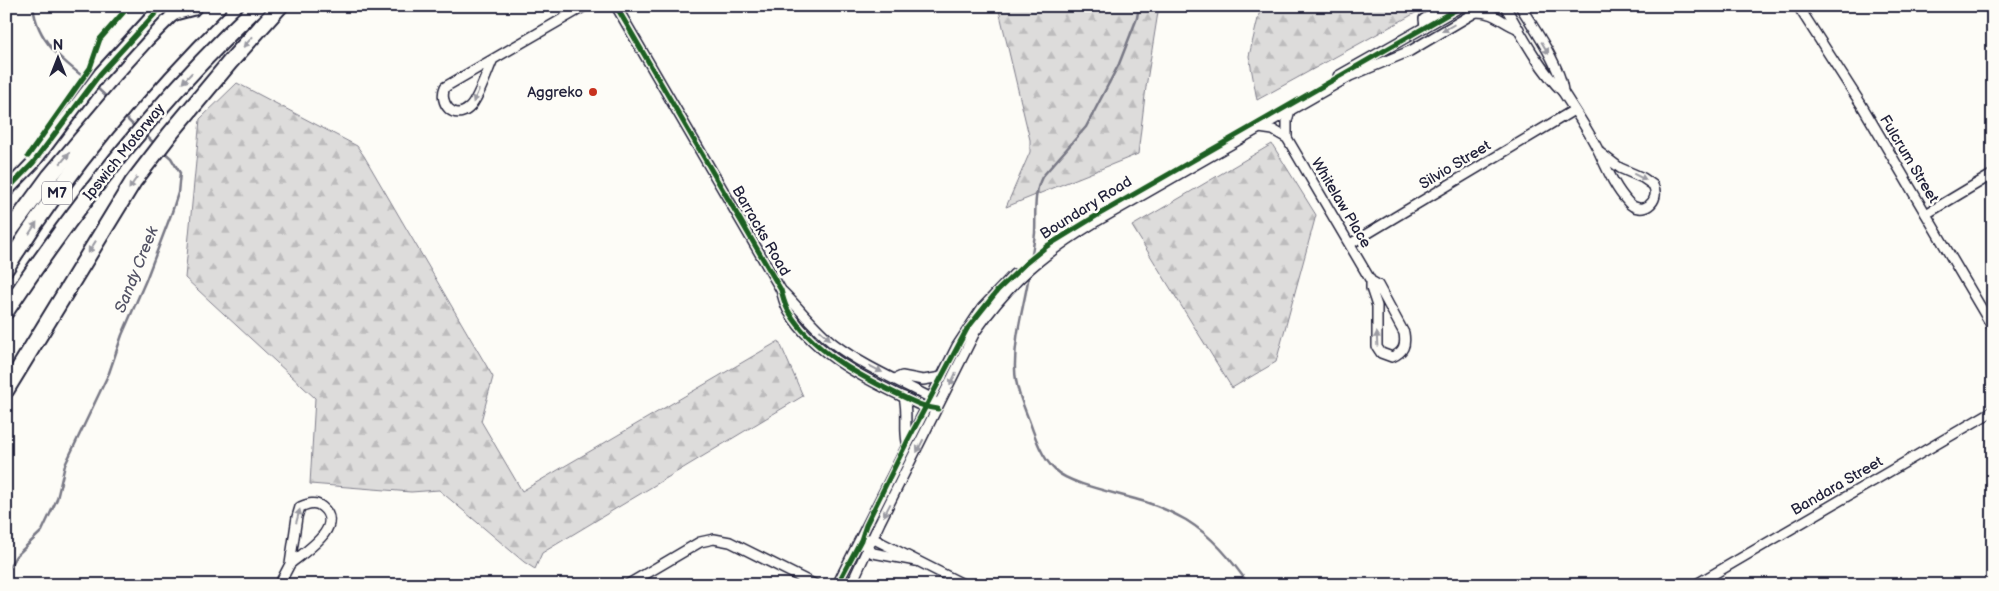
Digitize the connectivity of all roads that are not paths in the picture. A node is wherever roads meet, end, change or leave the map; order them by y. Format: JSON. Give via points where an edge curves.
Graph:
{"nodes":[{"id":1,"x":162,"y":6,"type":"edge"},
{"id":2,"x":218,"y":6,"type":"edge"},
{"id":3,"x":258,"y":6,"type":"edge"},
{"id":4,"x":280,"y":6,"type":"edge"},
{"id":5,"x":585,"y":6,"type":"edge"},
{"id":6,"x":616,"y":6,"type":"edge"},
{"id":7,"x":1446,"y":6,"type":"edge"},
{"id":8,"x":1462,"y":6,"type":"edge"},
{"id":9,"x":1486,"y":6,"type":"edge"},
{"id":10,"x":1505,"y":6,"type":"edge"},
{"id":11,"x":1798,"y":6,"type":"edge"},
{"id":12,"x":1524,"y":9,"type":"edge"},
{"id":13,"x":1476,"y":12,"type":"junction"},
{"id":14,"x":1425,"y":27,"type":"junction"},
{"id":15,"x":1519,"y":29,"type":"junction"},
{"id":16,"x":493,"y":59,"type":"junction"},
{"id":17,"x":1563,"y":92,"type":"junction"},
{"id":18,"x":1290,"y":110,"type":"junction"},
{"id":19,"x":1574,"y":110,"type":"junction"},
{"id":20,"x":108,"y":117,"type":"junction"},
{"id":21,"x":1259,"y":128,"type":"junction"},
{"id":22,"x":1286,"y":138,"type":"junction"},
{"id":23,"x":1599,"y":152,"type":"junction"},
{"id":24,"x":1993,"y":174,"type":"edge"},
{"id":25,"x":6,"y":191,"type":"edge"},
{"id":26,"x":1926,"y":214,"type":"junction"},
{"id":27,"x":1097,"y":218,"type":"junction"},
{"id":28,"x":6,"y":236,"type":"edge"},
{"id":29,"x":1350,"y":244,"type":"junction"},
{"id":30,"x":6,"y":268,"type":"edge"},
{"id":31,"x":1372,"y":281,"type":"junction"},
{"id":32,"x":781,"y":290,"type":"junction"},
{"id":33,"x":1000,"y":293,"type":"junction"},
{"id":34,"x":6,"y":312,"type":"edge"},
{"id":35,"x":1993,"y":328,"type":"edge"},
{"id":36,"x":942,"y":377,"type":"junction"},
{"id":37,"x":896,"y":379,"type":"junction"},
{"id":38,"x":10,"y":386,"type":"edge"},
{"id":39,"x":904,"y":398,"type":"junction"},
{"id":40,"x":931,"y":398,"type":"junction"},
{"id":41,"x":6,"y":399,"type":"edge"},
{"id":42,"x":926,"y":408,"type":"junction"},
{"id":43,"x":938,"y":409,"type":"junction"},
{"id":44,"x":1993,"y":411,"type":"edge"},
{"id":45,"x":908,"y":442,"type":"junction"},
{"id":46,"x":874,"y":538,"type":"junction"},
{"id":47,"x":861,"y":540,"type":"junction"},
{"id":48,"x":868,"y":550,"type":"junction"},
{"id":49,"x":918,"y":561,"type":"junction"},
{"id":50,"x":290,"y":564,"type":"junction"},
{"id":51,"x":279,"y":585,"type":"edge"},
{"id":52,"x":627,"y":585,"type":"edge"},
{"id":53,"x":816,"y":585,"type":"edge"},
{"id":54,"x":836,"y":585,"type":"edge"},
{"id":55,"x":851,"y":585,"type":"edge"},
{"id":56,"x":966,"y":585,"type":"edge"},
{"id":57,"x":1694,"y":585,"type":"edge"}],
"edges":[{"from":1,"to":25,"type":"street","via":[[100,74],[33,163]]},
{"from":2,"to":20,"type":"highway","name":"Ipswich Motorway","number":"M7","via":[[125,96]]},
{"from":3,"to":34,"type":"highway","name":"Ipswich Motorway","number":"M7","one_way":true,"via":[[129,144],[55,240]]},
{"from":4,"to":38,"type":"highway","one_way":true,"via":[[133,182]]},
{"from":5,"to":16,"type":"street"},
{"from":6,"to":32,"type":"street","name":"Barracks Road"},
{"from":7,"to":14,"type":"street","via":[[1424,19]]},
{"from":8,"to":14,"type":"street","name":"Boundary Road"},
{"from":9,"to":13,"type":"street","name":"Boundary Road"},
{"from":10,"to":15,"type":"street"},
{"from":11,"to":26,"type":"street","name":"Fulcrum Street"},
{"from":12,"to":17,"type":"street","one_way":true,"via":[[1562,82]]},
{"from":13,"to":15,"type":"street","via":[[1488,12]]},
{"from":13,"to":18,"type":"street","name":"Boundary Road","one_way":true,"via":[[1410,51],[1350,76]]},
{"from":14,"to":27,"type":"street","name":"Boundary Road"},
{"from":15,"to":17,"type":"street","via":[[1555,85]]},
{"from":16,"to":16,"type":"street","one_way":true,"via":[[470,108],[462,113],[447,107],[443,100],[445,87]]},
{"from":17,"to":19,"type":"street"},
{"from":18,"to":21,"type":"street","name":"Boundary Road"},
{"from":18,"to":22,"type":"street"},
{"from":19,"to":23,"type":"street"},
{"from":19,"to":29,"type":"street","name":"Silvio Street"},
{"from":28,"to":20,"type":"highway","one_way":true,"via":[[50,176]]},
{"from":30,"to":20,"type":"highway","name":"Ipswich Motorway","number":"M7","one_way":true},
{"from":21,"to":22,"type":"street","via":[[1273,130]]},
{"from":21,"to":27,"type":"street","name":"Boundary Road"},
{"from":22,"to":29,"type":"street","name":"Whitelaw Place"},
{"from":23,"to":23,"type":"street","one_way":true,"via":[[1620,168],[1653,185],[1655,194],[1651,204],[1644,209],[1629,204]]},
{"from":24,"to":26,"type":"street"},
{"from":26,"to":35,"type":"street","name":"Fulcrum Street"},
{"from":27,"to":33,"type":"street","name":"Boundary Road"},
{"from":29,"to":31,"type":"street","name":"Whitelaw Place"},
{"from":31,"to":31,"type":"street","name":"Whitelaw Place","one_way":true,"via":[[1378,285],[1404,333],[1406,342],[1403,350],[1392,357],[1377,348],[1377,306]]},
{"from":32,"to":37,"type":"street","name":"Barracks Road","one_way":true,"via":[[834,344]]},
{"from":32,"to":39,"type":"street","name":"Barracks Road","via":[[788,311],[816,343],[861,376]]},
{"from":33,"to":36,"type":"street","name":"Boundary Road","via":[[967,330]]},
{"from":33,"to":43,"type":"street","name":"Boundary Road","one_way":true,"via":[[975,332]]},
{"from":36,"to":37,"type":"street","via":[[923,380],[902,376]]},
{"from":36,"to":40,"type":"street","name":"Boundary Road"},
{"from":37,"to":40,"type":"street","name":"Barracks Road"},
{"from":38,"to":41,"type":"highway"},
{"from":39,"to":42,"type":"street","name":"Barracks Road"},
{"from":39,"to":45,"type":"street"},
{"from":40,"to":42,"type":"street","name":"Boundary Road"},
{"from":40,"to":43,"type":"street","name":"Barracks Road"},
{"from":42,"to":43,"type":"street","name":"Barracks Road"},
{"from":42,"to":45,"type":"street","name":"Boundary Road"},
{"from":43,"to":46,"type":"street","name":"Boundary Road","one_way":true},
{"from":44,"to":57,"type":"street","name":"Bandara Street"},
{"from":45,"to":47,"type":"street","name":"Boundary Road"},
{"from":46,"to":47,"type":"street"},
{"from":46,"to":48,"type":"street","name":"Boundary Road"},
{"from":46,"to":49,"type":"street"},
{"from":47,"to":48,"type":"street"},
{"from":47,"to":54,"type":"street","name":"Boundary Road"},
{"from":48,"to":49,"type":"street"},
{"from":48,"to":55,"type":"street","name":"Boundary Road"},
{"from":49,"to":56,"type":"street"},
{"from":50,"to":50,"type":"street","one_way":true,"via":[[300,508],[312,503],[321,506],[329,514],[330,524],[324,536]]},
{"from":50,"to":51,"type":"street"},
{"from":52,"to":53,"type":"street","via":[[700,542],[714,539],[730,542]]}]}
